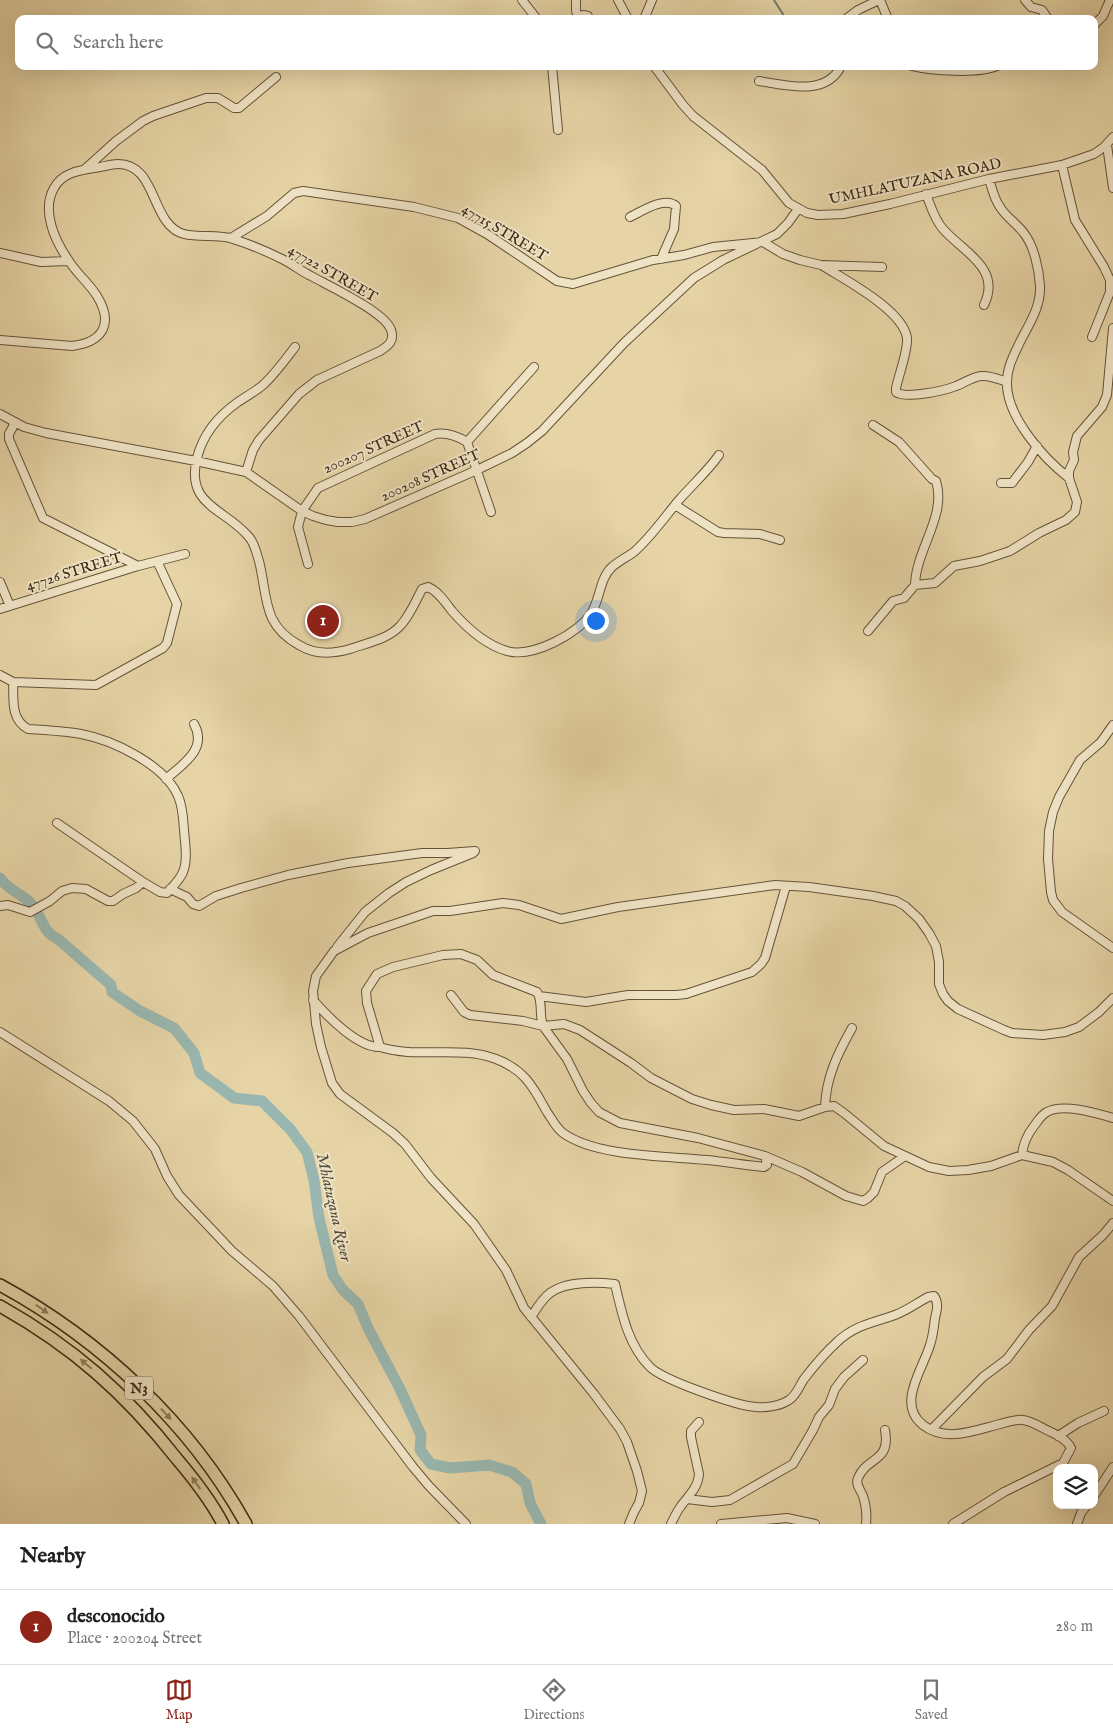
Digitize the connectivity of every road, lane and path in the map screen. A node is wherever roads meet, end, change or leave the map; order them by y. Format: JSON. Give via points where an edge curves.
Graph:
{"nodes":[{"id":1,"x":522,"y":0,"type":"edge"},
{"id":2,"x":576,"y":0,"type":"edge"},
{"id":3,"x":618,"y":0,"type":"edge"},
{"id":4,"x":652,"y":0,"type":"edge"},
{"id":5,"x":880,"y":0,"type":"edge"},
{"id":6,"x":1025,"y":0,"type":"edge"},
{"id":7,"x":1110,"y":0,"type":"edge"},
{"id":8,"x":534,"y":15,"type":"edge"},
{"id":9,"x":578,"y":15,"type":"edge"},
{"id":10,"x":626,"y":15,"type":"edge"},
{"id":11,"x":646,"y":15,"type":"edge"},
{"id":12,"x":851,"y":15,"type":"edge"},
{"id":13,"x":886,"y":15,"type":"edge"},
{"id":14,"x":1045,"y":15,"type":"edge"},
{"id":15,"x":1098,"y":21,"type":"edge"},
{"id":16,"x":552,"y":70,"type":"edge"},
{"id":17,"x":657,"y":70,"type":"edge"},
{"id":18,"x":838,"y":70,"type":"edge"},
{"id":19,"x":276,"y":77,"type":"dead end"},
{"id":20,"x":759,"y":81,"type":"dead end"},
{"id":21,"x":558,"y":130,"type":"dead end"},
{"id":22,"x":1111,"y":141,"type":"edge"},
{"id":23,"x":1062,"y":165,"type":"junction"},
{"id":24,"x":81,"y":171,"type":"junction"},
{"id":25,"x":989,"y":179,"type":"junction"},
{"id":26,"x":1113,"y":188,"type":"edge"},
{"id":27,"x":926,"y":194,"type":"junction"},
{"id":28,"x":798,"y":209,"type":"junction"},
{"id":29,"x":630,"y":217,"type":"dead end"},
{"id":30,"x":231,"y":238,"type":"junction"},
{"id":31,"x":762,"y":242,"type":"junction"},
{"id":32,"x":713,"y":247,"type":"junction"},
{"id":33,"x":0,"y":253,"type":"edge"},
{"id":34,"x":661,"y":259,"type":"junction"},
{"id":35,"x":723,"y":260,"type":"junction"},
{"id":36,"x":68,"y":261,"type":"junction"},
{"id":37,"x":821,"y":265,"type":"junction"},
{"id":38,"x":882,"y":267,"type":"dead end"},
{"id":39,"x":1112,"y":280,"type":"edge"},
{"id":40,"x":984,"y":305,"type":"dead end"},
{"id":41,"x":1113,"y":328,"type":"edge"},
{"id":42,"x":1092,"y":337,"type":"dead end"},
{"id":43,"x":0,"y":340,"type":"edge"},
{"id":44,"x":295,"y":347,"type":"dead end"},
{"id":45,"x":534,"y":367,"type":"dead end"},
{"id":46,"x":1007,"y":382,"type":"junction"},
{"id":47,"x":0,"y":414,"type":"edge"},
{"id":48,"x":15,"y":423,"type":"junction"},
{"id":49,"x":873,"y":425,"type":"dead end"},
{"id":50,"x":467,"y":442,"type":"junction"},
{"id":51,"x":1037,"y":446,"type":"junction"},
{"id":52,"x":719,"y":455,"type":"dead end"},
{"id":53,"x":196,"y":461,"type":"junction"},
{"id":54,"x":477,"y":470,"type":"junction"},
{"id":55,"x":246,"y":472,"type":"junction"},
{"id":56,"x":1069,"y":478,"type":"junction"},
{"id":57,"x":1001,"y":483,"type":"dead end"},
{"id":58,"x":675,"y":505,"type":"junction"},
{"id":59,"x":302,"y":511,"type":"junction"},
{"id":60,"x":491,"y":512,"type":"dead end"},
{"id":61,"x":780,"y":540,"type":"dead end"},
{"id":62,"x":184,"y":554,"type":"dead end"},
{"id":63,"x":157,"y":561,"type":"junction"},
{"id":64,"x":308,"y":564,"type":"dead end"},
{"id":65,"x":138,"y":566,"type":"junction"},
{"id":66,"x":0,"y":582,"type":"edge"},
{"id":67,"x":915,"y":585,"type":"junction"},
{"id":68,"x":10,"y":606,"type":"junction"},
{"id":69,"x":0,"y":608,"type":"edge"},
{"id":70,"x":868,"y":632,"type":"dead end"},
{"id":71,"x":0,"y":675,"type":"edge"},
{"id":72,"x":13,"y":682,"type":"junction"},
{"id":73,"x":194,"y":724,"type":"dead end"},
{"id":74,"x":1113,"y":725,"type":"edge"},
{"id":75,"x":166,"y":779,"type":"junction"},
{"id":76,"x":57,"y":823,"type":"dead end"},
{"id":77,"x":143,"y":882,"type":"junction"},
{"id":78,"x":786,"y":886,"type":"junction"},
{"id":79,"x":173,"y":891,"type":"junction"},
{"id":80,"x":0,"y":906,"type":"edge"},
{"id":81,"x":1113,"y":948,"type":"edge"},
{"id":82,"x":334,"y":951,"type":"junction"},
{"id":83,"x":451,"y":995,"type":"dead end"},
{"id":84,"x":540,"y":996,"type":"junction"},
{"id":85,"x":1113,"y":998,"type":"edge"},
{"id":86,"x":312,"y":1000,"type":"junction"},
{"id":87,"x":543,"y":1026,"type":"junction"},
{"id":88,"x":852,"y":1028,"type":"dead end"},
{"id":89,"x":0,"y":1032,"type":"edge"},
{"id":90,"x":380,"y":1047,"type":"junction"},
{"id":91,"x":825,"y":1106,"type":"junction"},
{"id":92,"x":1113,"y":1118,"type":"edge"},
{"id":93,"x":1022,"y":1155,"type":"junction"},
{"id":94,"x":765,"y":1156,"type":"junction"},
{"id":95,"x":905,"y":1156,"type":"junction"},
{"id":96,"x":1113,"y":1201,"type":"edge"},
{"id":97,"x":1113,"y":1223,"type":"edge"},
{"id":98,"x":0,"y":1285,"type":"edge"},
{"id":99,"x":0,"y":1306,"type":"edge"},
{"id":100,"x":531,"y":1317,"type":"junction"},
{"id":101,"x":863,"y":1360,"type":"dead end"},
{"id":102,"x":1104,"y":1411,"type":"dead end"},
{"id":103,"x":699,"y":1422,"type":"dead end"},
{"id":104,"x":885,"y":1430,"type":"dead end"},
{"id":105,"x":930,"y":1430,"type":"junction"},
{"id":106,"x":1058,"y":1436,"type":"junction"},
{"id":107,"x":1113,"y":1467,"type":"edge"},
{"id":108,"x":1098,"y":1490,"type":"edge"},
{"id":109,"x":687,"y":1499,"type":"junction"},
{"id":110,"x":1084,"y":1509,"type":"edge"},
{"id":111,"x":631,"y":1523,"type":"edge"},
{"id":112,"x":223,"y":1524,"type":"edge"},
{"id":113,"x":246,"y":1524,"type":"edge"},
{"id":114,"x":466,"y":1524,"type":"edge"},
{"id":115,"x":671,"y":1524,"type":"edge"},
{"id":116,"x":722,"y":1524,"type":"edge"},
{"id":117,"x":815,"y":1524,"type":"edge"},
{"id":118,"x":866,"y":1524,"type":"edge"},
{"id":119,"x":953,"y":1524,"type":"edge"},
{"id":120,"x":1077,"y":1524,"type":"edge"}],
"edges":[{"from":1,"to":8,"type":"street"},
{"from":2,"to":9,"type":"street"},
{"from":3,"to":10,"type":"street"},
{"from":4,"to":11,"type":"street"},
{"from":5,"to":12,"type":"street"},
{"from":5,"to":13,"type":"street"},
{"from":6,"to":14,"type":"street"},
{"from":7,"to":15,"type":"street","via":[[1104,16]]},
{"from":16,"to":21,"type":"street"},
{"from":17,"to":28,"type":"street","name":"UMHLATUZANA ROAD","via":[[693,116],[762,170],[783,197]]},
{"from":18,"to":20,"type":"street","via":[[830,81],[810,87]]},
{"from":19,"to":24,"type":"street","via":[[239,108],[218,98],[206,98],[153,116],[116,141]]},
{"from":22,"to":23,"type":"street","name":"UMHLATUZANA ROAD","via":[[1094,154]]},
{"from":22,"to":26,"type":"street"},
{"from":23,"to":25,"type":"street","name":"UMHLATUZANA ROAD"},
{"from":23,"to":39,"type":"street","via":[[1075,220]]},
{"from":24,"to":30,"type":"street","name":"47722 STREET","via":[[119,164],[129,166],[147,182],[164,219],[174,230],[187,235]]},
{"from":24,"to":36,"type":"street","via":[[59,180],[48,200],[50,222]]},
{"from":25,"to":27,"type":"street","name":"UMHLATUZANA ROAD"},
{"from":25,"to":46,"type":"street","via":[[998,205],[1027,238],[1040,285],[1037,310],[1011,361]]},
{"from":27,"to":28,"type":"street","name":"UMHLATUZANA ROAD","via":[[843,214],[818,215]]},
{"from":27,"to":40,"type":"street","via":[[942,228],[979,262],[989,285]]},
{"from":28,"to":31,"type":"street","name":"200208 STREET","via":[[777,234]]},
{"from":29,"to":34,"type":"street","via":[[667,202],[676,206],[674,229]]},
{"from":30,"to":34,"type":"street","name":"47715 STREET","via":[[268,216],[294,193],[303,191],[414,207],[458,218],[557,281],[569,284]]},
{"from":30,"to":55,"type":"street","name":"47722 STREET","via":[[282,259],[362,304],[392,331],[388,346],[317,380],[299,394],[259,440]]},
{"from":31,"to":32,"type":"street","name":"47715 STREET"},
{"from":31,"to":35,"type":"street","name":"200208 STREET"},
{"from":31,"to":37,"type":"street","via":[[783,254]]},
{"from":32,"to":34,"type":"street","name":"47715 STREET"},
{"from":32,"to":35,"type":"street"},
{"from":33,"to":36,"type":"street","via":[[41,262]]},
{"from":35,"to":54,"type":"street","name":"200208 STREET","via":[[694,278],[671,298],[527,444]]},
{"from":36,"to":43,"type":"street","via":[[101,304],[105,321],[100,335],[84,344],[72,346]]},
{"from":37,"to":38,"type":"street"},
{"from":37,"to":46,"type":"street","via":[[877,300],[905,331],[907,344],[896,388],[900,395],[955,387],[978,376]]},
{"from":39,"to":42,"type":"street"},
{"from":41,"to":56,"type":"street","via":[[1108,395],[1078,436]]},
{"from":44,"to":53,"type":"street","via":[[262,385],[236,403],[213,426],[204,437]]},
{"from":45,"to":50,"type":"street"},
{"from":46,"to":51,"type":"street","via":[[1010,405]]},
{"from":47,"to":48,"type":"street","name":"200208 STREET"},
{"from":48,"to":53,"type":"street","name":"200208 STREET","via":[[46,433]]},
{"from":48,"to":65,"type":"street","via":[[9,439],[43,518]]},
{"from":49,"to":67,"type":"street","via":[[899,442],[939,489],[932,530],[921,552]]},
{"from":50,"to":54,"type":"street"},
{"from":50,"to":59,"type":"street","name":"200207 STREET","via":[[452,435],[435,434],[321,485]]},
{"from":51,"to":56,"type":"street","via":[[1053,466]]},
{"from":51,"to":57,"type":"street","via":[[1012,483]]},
{"from":52,"to":58,"type":"street"},
{"from":53,"to":55,"type":"street","name":"200208 STREET"},
{"from":53,"to":58,"type":"street","via":[[194,478],[198,492],[242,529],[254,544],[269,614],[274,623],[288,640],[324,653],[387,636],[402,624],[422,589],[428,587],[456,616],[498,648],[518,653],[535,650],[566,635],[587,619],[608,572],[646,540]]},
{"from":54,"to":59,"type":"street","name":"200208 STREET","via":[[365,519],[352,522],[326,520]]},
{"from":54,"to":60,"type":"street"},
{"from":55,"to":59,"type":"street","name":"200208 STREET"},
{"from":56,"to":67,"type":"street","via":[[1077,502],[1075,512],[1066,520],[1010,551],[954,566],[934,583]]},
{"from":58,"to":61,"type":"street","via":[[718,532],[760,534]]},
{"from":59,"to":64,"type":"street","via":[[298,527]]},
{"from":62,"to":63,"type":"street","name":"47726 STREET"},
{"from":63,"to":65,"type":"street","name":"47726 STREET"},
{"from":63,"to":72,"type":"street","via":[[177,604],[166,645],[159,651],[91,686]]},
{"from":65,"to":68,"type":"street","name":"47726 STREET"},
{"from":66,"to":68,"type":"street"},
{"from":67,"to":70,"type":"street","via":[[904,598],[893,602]]},
{"from":68,"to":69,"type":"street","name":"47726 STREET"},
{"from":71,"to":72,"type":"street"},
{"from":72,"to":75,"type":"street","via":[[15,716],[24,726],[81,734],[111,743],[148,763]]},
{"from":73,"to":75,"type":"street","via":[[199,733],[197,748]]},
{"from":74,"to":81,"type":"street","via":[[1101,742],[1080,760],[1059,797],[1048,831],[1048,859],[1051,892],[1057,906]]},
{"from":75,"to":79,"type":"street","via":[[178,796],[185,838],[185,865]]},
{"from":76,"to":77,"type":"street"},
{"from":77,"to":79,"type":"street","via":[[160,892]]},
{"from":77,"to":80,"type":"street","via":[[114,901],[72,888],[30,912],[8,905]]},
{"from":78,"to":82,"type":"street","via":[[618,907],[561,918],[503,903],[433,912],[368,933]]},
{"from":78,"to":84,"type":"street","via":[[765,958],[752,972],[686,994],[628,995],[586,1002]]},
{"from":78,"to":85,"type":"street","via":[[873,896],[905,906],[919,918],[936,946],[939,984],[948,1001],[958,1009],[1012,1033],[1043,1035],[1079,1027]]},
{"from":79,"to":82,"type":"street","via":[[199,906],[241,888],[348,863],[414,854],[475,851],[406,882],[369,907]]},
{"from":82,"to":86,"type":"street","via":[[316,976]]},
{"from":83,"to":87,"type":"street","via":[[470,1016]]},
{"from":84,"to":87,"type":"street"},
{"from":84,"to":90,"type":"street","via":[[529,988],[493,974],[477,960],[462,954],[443,955],[393,967],[377,974],[366,990]]},
{"from":86,"to":90,"type":"street","via":[[340,1028],[368,1045]]},
{"from":86,"to":100,"type":"street","via":[[321,1047],[337,1090],[405,1144],[431,1178],[474,1224],[506,1270]]},
{"from":87,"to":91,"type":"street","via":[[564,1024],[580,1030],[651,1078],[711,1105],[734,1110],[764,1109],[800,1116]]},
{"from":87,"to":94,"type":"street","via":[[567,1059],[591,1103],[610,1118]]},
{"from":88,"to":91,"type":"street","via":[[833,1065]]},
{"from":89,"to":114,"type":"street","via":[[109,1101],[133,1121],[155,1149],[179,1195],[232,1251],[273,1286],[413,1467]]},
{"from":90,"to":94,"type":"street","via":[[412,1053],[472,1053],[504,1062],[528,1079],[562,1132],[596,1148],[764,1167],[767,1166]]},
{"from":91,"to":95,"type":"street","via":[[834,1106],[884,1146]]},
{"from":92,"to":93,"type":"street","via":[[1069,1108],[1050,1110],[1042,1115],[1028,1134]]},
{"from":93,"to":95,"type":"street","via":[[991,1166],[949,1171],[929,1167]]},
{"from":93,"to":96,"type":"street","via":[[1053,1162]]},
{"from":94,"to":95,"type":"street","via":[[846,1196],[863,1200],[874,1192],[882,1172]]},
{"from":97,"to":105,"type":"street","via":[[1079,1257],[1052,1306],[1007,1359],[983,1377]]},
{"from":98,"to":113,"type":"highway","number":"N3","one_way":true,"via":[[35,1304],[71,1330],[167,1414],[202,1457]]},
{"from":112,"to":99,"type":"highway","number":"N3","one_way":true,"via":[[174,1454],[115,1388],[67,1348]]},
{"from":100,"to":105,"type":"street","via":[[552,1291],[582,1283],[615,1284],[623,1319],[633,1343],[658,1373],[739,1404],[767,1407],[789,1400],[824,1354],[846,1334],[934,1296],[938,1303],[931,1344],[913,1385],[911,1399],[915,1416]]},
{"from":100,"to":111,"type":"street","via":[[604,1406],[627,1442],[642,1491]]},
{"from":101,"to":109,"type":"street","via":[[835,1389],[829,1405],[793,1464],[730,1500]]},
{"from":102,"to":106,"type":"street"},
{"from":103,"to":109,"type":"street","via":[[691,1431],[691,1437],[699,1479]]},
{"from":104,"to":118,"type":"street","via":[[887,1441],[883,1452],[857,1481],[864,1499]]},
{"from":105,"to":106,"type":"street","via":[[965,1434],[1025,1420]]},
{"from":106,"to":119,"type":"street","via":[[1071,1448],[1063,1463],[1004,1492]]},
{"from":107,"to":108,"type":"street"},
{"from":109,"to":115,"type":"street"},
{"from":110,"to":120,"type":"street"},
{"from":116,"to":117,"type":"street","via":[[787,1518]]}]}
